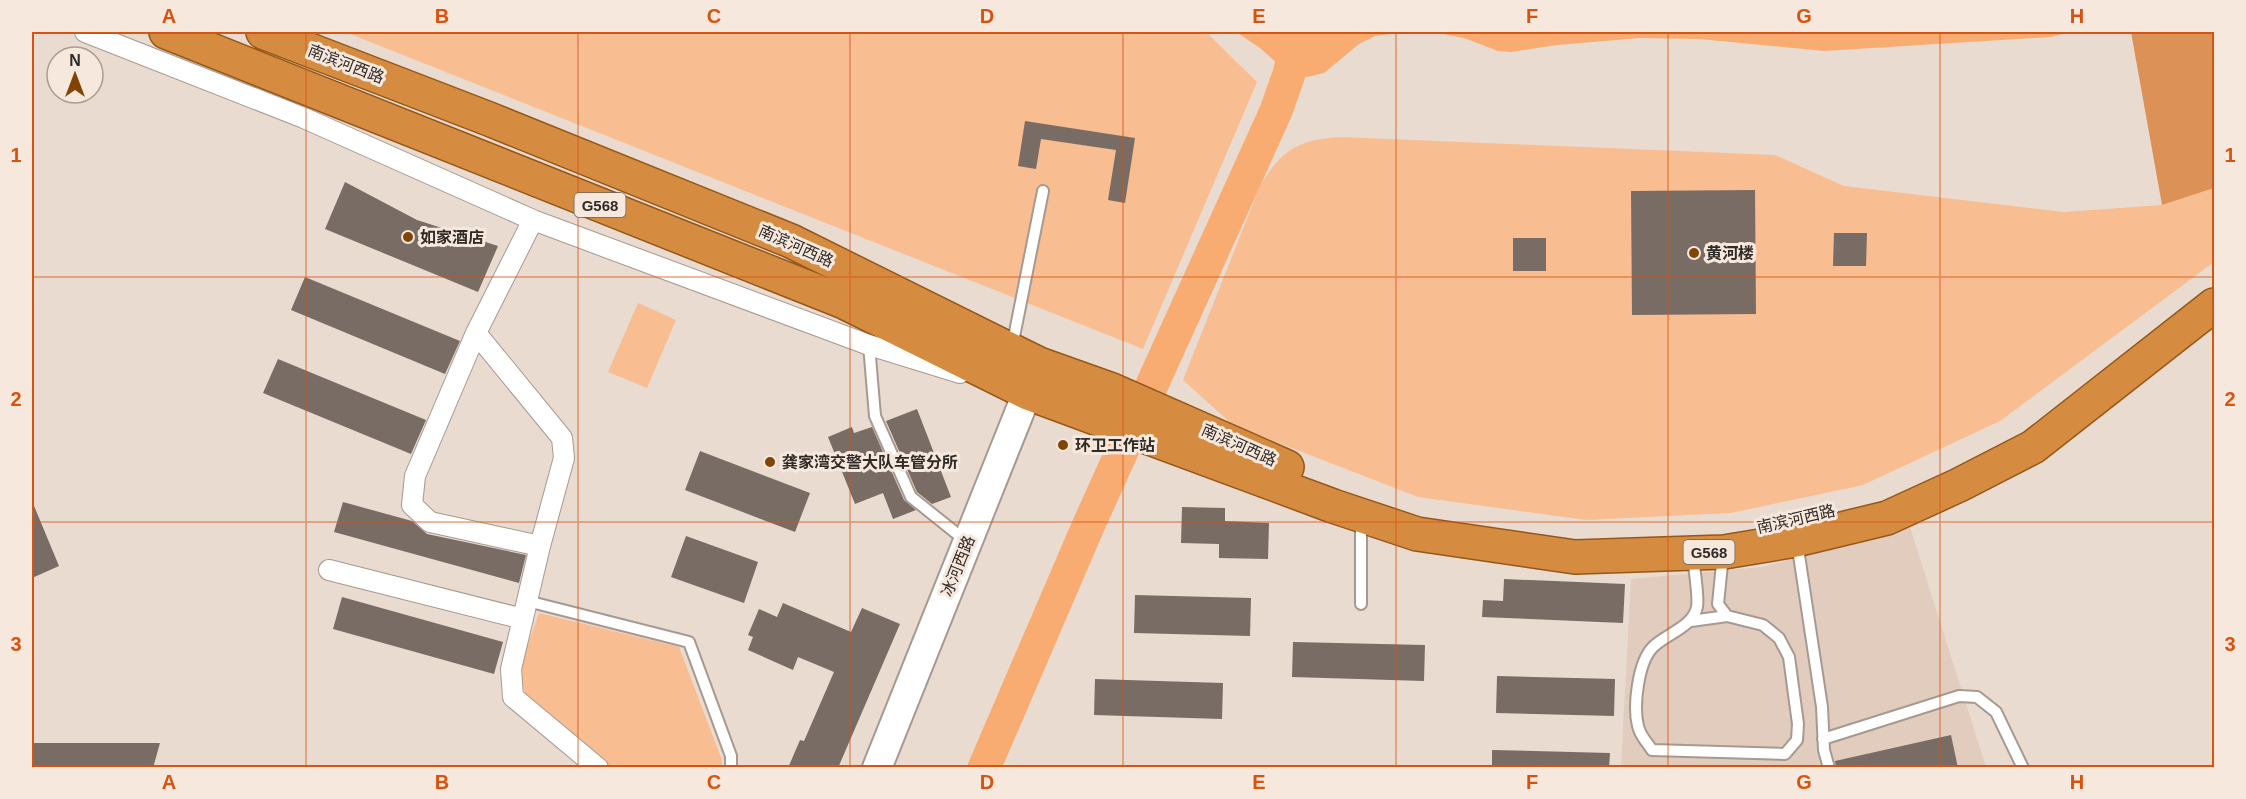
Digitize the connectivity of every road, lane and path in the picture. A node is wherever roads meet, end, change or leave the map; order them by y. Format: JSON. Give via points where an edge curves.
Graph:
{"nodes":[{"id":1,"x":85,"y":32,"type":"edge"},
{"id":2,"x":166,"y":32,"type":"edge"},
{"id":3,"x":262,"y":32,"type":"edge"},
{"id":4,"x":1043,"y":190,"type":"dead end"},
{"id":5,"x":532,"y":220,"type":"junction"},
{"id":6,"x":2214,"y":286,"type":"edge"},
{"id":7,"x":2214,"y":305,"type":"edge"},
{"id":8,"x":476,"y":333,"type":"junction"},
{"id":9,"x":869,"y":345,"type":"junction"},
{"id":10,"x":1026,"y":369,"type":"junction"},
{"id":11,"x":1160,"y":426,"type":"junction"},
{"id":12,"x":1360,"y":515,"type":"junction"},
{"id":13,"x":1796,"y":540,"type":"junction"},
{"id":14,"x":967,"y":542,"type":"junction"},
{"id":15,"x":540,"y":546,"type":"junction"},
{"id":16,"x":1708,"y":552,"type":"junction"},
{"id":17,"x":329,"y":570,"type":"dead end"},
{"id":18,"x":1361,"y":604,"type":"dead end"},
{"id":19,"x":525,"y":610,"type":"junction"},
{"id":20,"x":1727,"y":616,"type":"junction"},
{"id":21,"x":1691,"y":621,"type":"junction"},
{"id":22,"x":1824,"y":739,"type":"junction"},
{"id":23,"x":598,"y":768,"type":"edge"},
{"id":24,"x":732,"y":768,"type":"edge"},
{"id":25,"x":877,"y":768,"type":"edge"},
{"id":26,"x":1829,"y":768,"type":"edge"},
{"id":27,"x":2023,"y":768,"type":"edge"}],
"edges":[{"from":1,"to":5,"type":"street","name":"南滨河西路","via":[[304,118]]},
{"from":2,"to":10,"type":"highway","name":"南滨河西路","number":"G568","via":[[844,302]]},
{"from":3,"to":10,"type":"highway","name":"南滨河西路","number":"G568","via":[[791,241]]},
{"from":4,"to":10,"type":"lane"},
{"from":5,"to":8,"type":"street"},
{"from":5,"to":9,"type":"street","name":"南滨河西路"},
{"from":6,"to":11,"type":"highway","name":"南滨河西路","number":"G568","via":[[2022,435],[1953,470],[1881,499],[1720,536],[1575,542],[1420,520]]},
{"from":7,"to":13,"type":"highway","name":"南滨河西路","number":"G568","via":[[2033,447],[1887,518]]},
{"from":8,"to":15,"type":"street","via":[[562,438],[564,458]]},
{"from":8,"to":15,"type":"street","via":[[416,476],[412,505],[430,522]]},
{"from":9,"to":10,"type":"street","name":"南滨河西路"},
{"from":9,"to":14,"type":"lane","via":[[875,416],[911,497]]},
{"from":10,"to":11,"type":"highway","name":"南滨河西路","number":"G568"},
{"from":10,"to":14,"type":"main road","name":"冰河西路"},
{"from":11,"to":12,"type":"highway","name":"南滨河西路","number":"G568"},
{"from":12,"to":16,"type":"highway","name":"南滨河西路","number":"G568","via":[[1417,534],[1575,557]]},
{"from":12,"to":18,"type":"lane"},
{"from":13,"to":16,"type":"highway","name":"南滨河西路","number":"G568"},
{"from":13,"to":22,"type":"lane"},
{"from":14,"to":25,"type":"main road","name":"冰河西路"},
{"from":15,"to":19,"type":"street"},
{"from":16,"to":20,"type":"lane","via":[[1718,604]]},
{"from":16,"to":21,"type":"lane"},
{"from":17,"to":19,"type":"street"},
{"from":19,"to":23,"type":"street","via":[[511,669],[513,697]]},
{"from":19,"to":24,"type":"lane","via":[[689,642],[732,756]]},
{"from":20,"to":21,"type":"lane"},
{"from":20,"to":21,"type":"lane","via":[[1763,625],[1779,638],[1789,657],[1798,724],[1797,740],[1785,754],[1652,750],[1642,736],[1637,725],[1637,678],[1651,649]]},
{"from":22,"to":26,"type":"lane"},
{"from":22,"to":27,"type":"lane","via":[[1959,696],[1977,697],[1996,712]]}]}
